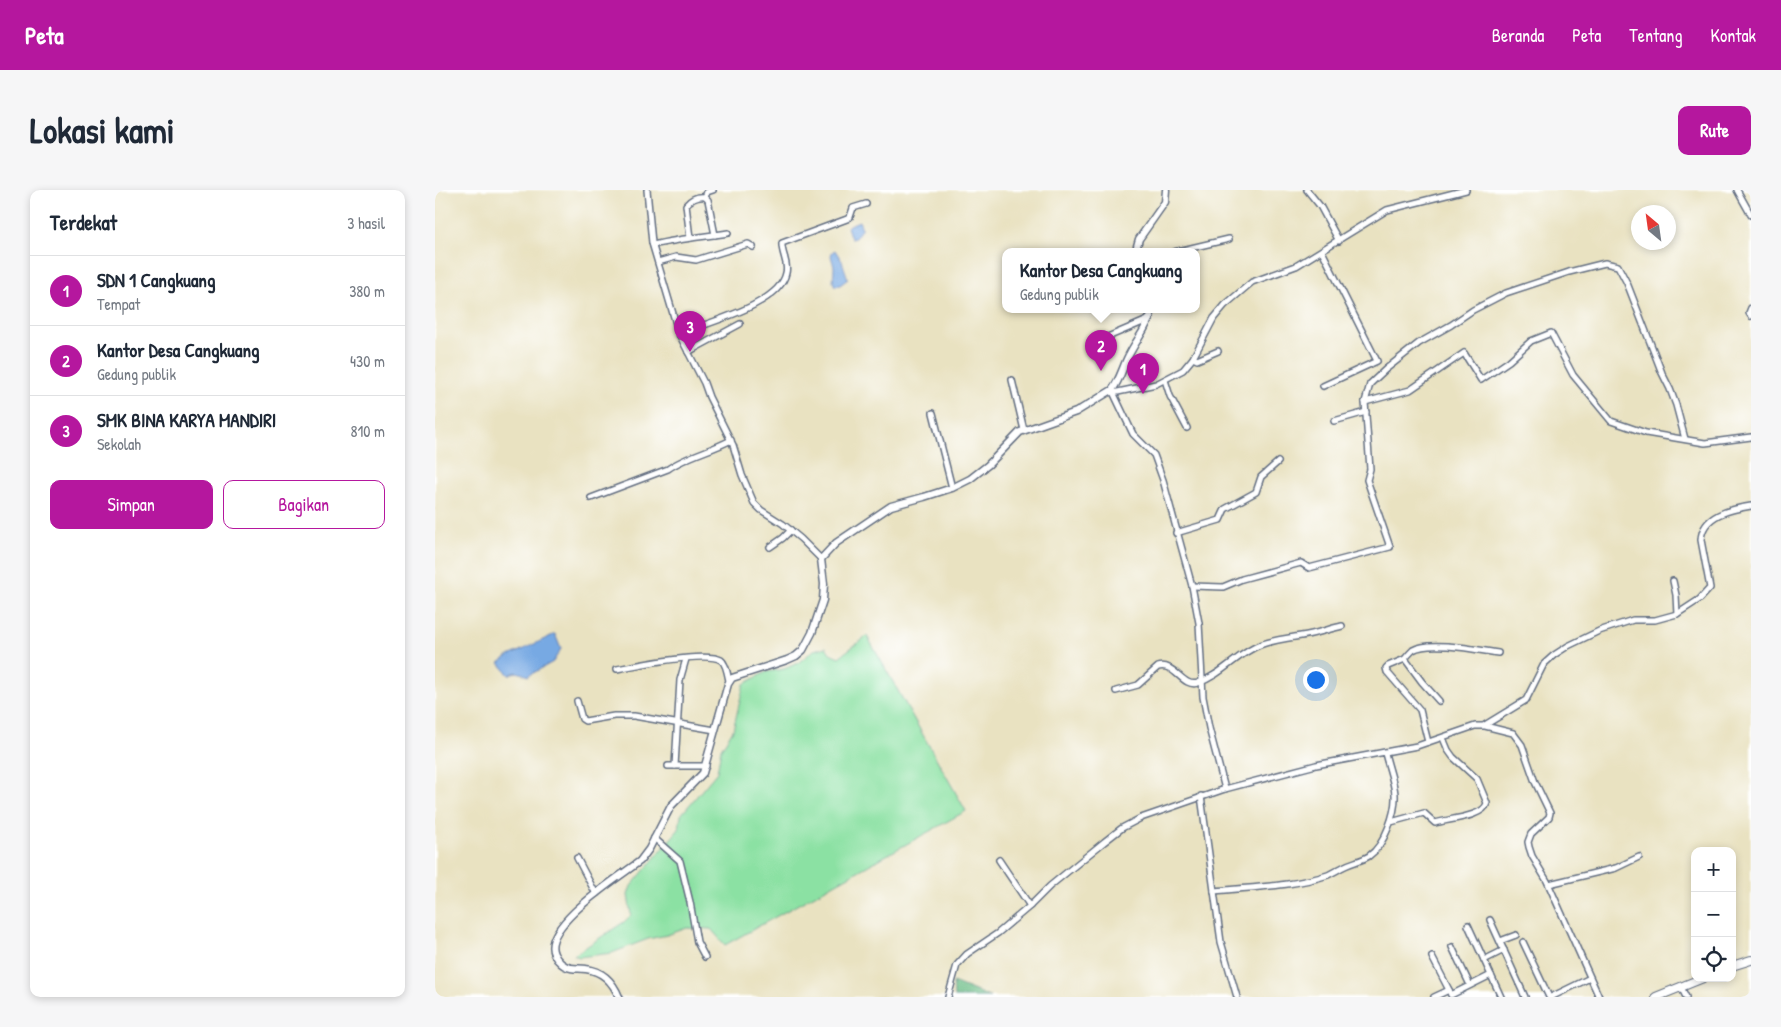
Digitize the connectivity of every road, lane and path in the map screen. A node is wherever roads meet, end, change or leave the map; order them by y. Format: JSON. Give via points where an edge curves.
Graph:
{"nodes":[{"id":1,"x":647,"y":190,"type":"edge"},
{"id":2,"x":713,"y":190,"type":"edge"},
{"id":3,"x":1166,"y":190,"type":"edge"},
{"id":4,"x":1307,"y":190,"type":"edge"},
{"id":5,"x":1466,"y":190,"type":"edge"},
{"id":6,"x":1737,"y":190,"type":"edge"},
{"id":7,"x":705,"y":197,"type":"junction"},
{"id":8,"x":866,"y":204,"type":"dead end"},
{"id":9,"x":1751,"y":215,"type":"edge"},
{"id":10,"x":728,"y":233,"type":"dead end"},
{"id":11,"x":715,"y":235,"type":"junction"},
{"id":12,"x":690,"y":238,"type":"junction"},
{"id":13,"x":1229,"y":239,"type":"dead end"},
{"id":14,"x":1339,"y":241,"type":"junction"},
{"id":15,"x":653,"y":245,"type":"junction"},
{"id":16,"x":753,"y":247,"type":"dead end"},
{"id":17,"x":1138,"y":248,"type":"edge"},
{"id":18,"x":1191,"y":248,"type":"edge"},
{"id":19,"x":1322,"y":251,"type":"junction"},
{"id":20,"x":658,"y":262,"type":"junction"},
{"id":21,"x":1751,"y":308,"type":"edge"},
{"id":22,"x":1151,"y":313,"type":"edge"},
{"id":23,"x":1751,"y":316,"type":"edge"},
{"id":24,"x":1150,"y":319,"type":"junction"},
{"id":25,"x":740,"y":324,"type":"dead end"},
{"id":26,"x":679,"y":334,"type":"junction"},
{"id":27,"x":1103,"y":339,"type":"dead end"},
{"id":28,"x":1218,"y":351,"type":"dead end"},
{"id":29,"x":688,"y":352,"type":"junction"},
{"id":30,"x":1193,"y":358,"type":"junction"},
{"id":31,"x":1012,"y":380,"type":"dead end"},
{"id":32,"x":1165,"y":380,"type":"junction"},
{"id":33,"x":1323,"y":386,"type":"dead end"},
{"id":34,"x":1113,"y":392,"type":"junction"},
{"id":35,"x":1365,"y":402,"type":"junction"},
{"id":36,"x":1366,"y":412,"type":"junction"},
{"id":37,"x":933,"y":413,"type":"dead end"},
{"id":38,"x":1333,"y":421,"type":"dead end"},
{"id":39,"x":1187,"y":428,"type":"dead end"},
{"id":40,"x":1025,"y":430,"type":"junction"},
{"id":41,"x":1751,"y":437,"type":"edge"},
{"id":42,"x":1685,"y":439,"type":"junction"},
{"id":43,"x":731,"y":440,"type":"junction"},
{"id":44,"x":1278,"y":462,"type":"dead end"},
{"id":45,"x":952,"y":488,"type":"junction"},
{"id":46,"x":591,"y":498,"type":"dead end"},
{"id":47,"x":1751,"y":506,"type":"edge"},
{"id":48,"x":791,"y":530,"type":"junction"},
{"id":49,"x":1176,"y":533,"type":"junction"},
{"id":50,"x":770,"y":547,"type":"dead end"},
{"id":51,"x":821,"y":559,"type":"junction"},
{"id":52,"x":1673,"y":581,"type":"dead end"},
{"id":53,"x":1192,"y":586,"type":"junction"},
{"id":54,"x":1677,"y":614,"type":"junction"},
{"id":55,"x":1342,"y":626,"type":"dead end"},
{"id":56,"x":1498,"y":653,"type":"dead end"},
{"id":57,"x":686,"y":659,"type":"junction"},
{"id":58,"x":1405,"y":659,"type":"junction"},
{"id":59,"x":617,"y":669,"type":"dead end"},
{"id":60,"x":1203,"y":680,"type":"junction"},
{"id":61,"x":729,"y":681,"type":"junction"},
{"id":62,"x":1116,"y":691,"type":"dead end"},
{"id":63,"x":577,"y":701,"type":"dead end"},
{"id":64,"x":1439,"y":701,"type":"dead end"},
{"id":65,"x":678,"y":724,"type":"junction"},
{"id":66,"x":1485,"y":726,"type":"junction"},
{"id":67,"x":715,"y":730,"type":"junction"},
{"id":68,"x":1443,"y":738,"type":"junction"},
{"id":69,"x":1428,"y":742,"type":"junction"},
{"id":70,"x":1385,"y":753,"type":"junction"},
{"id":71,"x":668,"y":766,"type":"dead end"},
{"id":72,"x":675,"y":766,"type":"junction"},
{"id":73,"x":706,"y":766,"type":"junction"},
{"id":74,"x":1225,"y":790,"type":"junction"},
{"id":75,"x":1201,"y":796,"type":"junction"},
{"id":76,"x":1391,"y":822,"type":"junction"},
{"id":77,"x":654,"y":838,"type":"junction"},
{"id":78,"x":1639,"y":857,"type":"dead end"},
{"id":79,"x":577,"y":858,"type":"dead end"},
{"id":80,"x":999,"y":860,"type":"dead end"},
{"id":81,"x":1549,"y":884,"type":"junction"},
{"id":82,"x":1214,"y":891,"type":"junction"},
{"id":83,"x":596,"y":894,"type":"junction"},
{"id":84,"x":1030,"y":906,"type":"junction"},
{"id":85,"x":1490,"y":920,"type":"dead end"},
{"id":86,"x":1468,"y":926,"type":"dead end"},
{"id":87,"x":1516,"y":935,"type":"dead end"},
{"id":88,"x":1500,"y":941,"type":"junction"},
{"id":89,"x":1523,"y":942,"type":"dead end"},
{"id":90,"x":1452,"y":947,"type":"dead end"},
{"id":91,"x":1504,"y":950,"type":"junction"},
{"id":92,"x":705,"y":957,"type":"dead end"},
{"id":93,"x":1432,"y":957,"type":"dead end"},
{"id":94,"x":1484,"y":960,"type":"junction"},
{"id":95,"x":1751,"y":960,"type":"edge"},
{"id":96,"x":1736,"y":965,"type":"edge"},
{"id":97,"x":1491,"y":976,"type":"junction"},
{"id":98,"x":1590,"y":978,"type":"junction"},
{"id":99,"x":1693,"y":982,"type":"edge"},
{"id":100,"x":1470,"y":985,"type":"junction"},
{"id":101,"x":1681,"y":987,"type":"junction"},
{"id":102,"x":1449,"y":990,"type":"junction"},
{"id":103,"x":619,"y":997,"type":"edge"},
{"id":104,"x":948,"y":997,"type":"edge"},
{"id":105,"x":1237,"y":997,"type":"edge"},
{"id":106,"x":1434,"y":997,"type":"edge"},
{"id":107,"x":1501,"y":997,"type":"edge"},
{"id":108,"x":1525,"y":997,"type":"edge"},
{"id":109,"x":1550,"y":997,"type":"edge"},
{"id":110,"x":1599,"y":997,"type":"edge"},
{"id":111,"x":1656,"y":997,"type":"edge"},
{"id":112,"x":1686,"y":997,"type":"edge"}],
"edges":[{"from":1,"to":15,"type":"street"},
{"from":2,"to":7,"type":"street"},
{"from":3,"to":17,"type":"street","via":[[1165,202],[1139,239]]},
{"from":4,"to":14,"type":"street","via":[[1320,206]]},
{"from":5,"to":14,"type":"street","via":[[1387,210]]},
{"from":6,"to":9,"type":"street"},
{"from":7,"to":11,"type":"street"},
{"from":7,"to":12,"type":"street","via":[[686,204]]},
{"from":8,"to":26,"type":"street","via":[[853,208],[847,219],[782,244],[787,272],[779,289],[763,301]]},
{"from":10,"to":11,"type":"street"},
{"from":11,"to":12,"type":"street"},
{"from":12,"to":15,"type":"street"},
{"from":13,"to":18,"type":"street"},
{"from":14,"to":19,"type":"street"},
{"from":15,"to":20,"type":"street"},
{"from":16,"to":20,"type":"street","via":[[748,244],[696,260],[676,258]]},
{"from":19,"to":30,"type":"street","via":[[1296,266],[1252,282],[1214,318]]},
{"from":19,"to":33,"type":"street","via":[[1377,361]]},
{"from":20,"to":26,"type":"street"},
{"from":21,"to":23,"type":"street"},
{"from":22,"to":24,"type":"street"},
{"from":24,"to":27,"type":"street"},
{"from":24,"to":34,"type":"street","via":[[1128,356]]},
{"from":25,"to":29,"type":"street"},
{"from":26,"to":29,"type":"street"},
{"from":28,"to":30,"type":"street","via":[[1197,360]]},
{"from":29,"to":43,"type":"street"},
{"from":30,"to":32,"type":"street","via":[[1183,370]]},
{"from":31,"to":40,"type":"street"},
{"from":32,"to":34,"type":"street"},
{"from":32,"to":39,"type":"street"},
{"from":34,"to":40,"type":"street","via":[[1076,412]]},
{"from":34,"to":49,"type":"street","via":[[1133,434],[1155,455]]},
{"from":35,"to":36,"type":"street"},
{"from":35,"to":42,"type":"street","via":[[1410,390],[1465,353],[1481,380],[1531,341],[1551,333],[1573,375],[1611,421],[1646,433]]},
{"from":35,"to":42,"type":"street","via":[[1370,384],[1386,369],[1419,343],[1473,310],[1506,293],[1605,263],[1618,266],[1627,283],[1676,405]]},
{"from":36,"to":38,"type":"street"},
{"from":36,"to":53,"type":"street","via":[[1370,469],[1367,484],[1390,547],[1309,568],[1301,563],[1242,579],[1223,588]]},
{"from":37,"to":45,"type":"street"},
{"from":40,"to":45,"type":"street","via":[[1016,435],[989,465]]},
{"from":41,"to":42,"type":"street","via":[[1705,443]]},
{"from":43,"to":46,"type":"street","via":[[668,470]]},
{"from":43,"to":48,"type":"street","via":[[742,475],[757,506]]},
{"from":44,"to":49,"type":"street","via":[[1261,477],[1256,492],[1225,509],[1220,520]]},
{"from":45,"to":51,"type":"street","via":[[891,506],[836,543]]},
{"from":47,"to":54,"type":"street","via":[[1725,511],[1704,528],[1701,540],[1710,588]]},
{"from":48,"to":50,"type":"street"},
{"from":48,"to":51,"type":"street"},
{"from":49,"to":53,"type":"street"},
{"from":51,"to":61,"type":"street","via":[[823,600],[803,650],[787,660],[737,675]]},
{"from":52,"to":54,"type":"street"},
{"from":53,"to":60,"type":"street","via":[[1199,623]]},
{"from":54,"to":66,"type":"street","via":[[1655,620],[1633,620],[1568,646],[1544,664],[1526,700]]},
{"from":55,"to":60,"type":"street","via":[[1261,644]]},
{"from":56,"to":58,"type":"street","via":[[1419,647]]},
{"from":57,"to":59,"type":"street"},
{"from":57,"to":61,"type":"street","via":[[710,657],[721,660]]},
{"from":57,"to":65,"type":"street","via":[[680,680]]},
{"from":58,"to":64,"type":"street"},
{"from":58,"to":69,"type":"street","via":[[1386,670],[1420,710]]},
{"from":60,"to":62,"type":"street","via":[[1190,684],[1172,669],[1162,666],[1138,685]]},
{"from":60,"to":74,"type":"street","via":[[1209,728]]},
{"from":61,"to":67,"type":"street"},
{"from":63,"to":65,"type":"street","via":[[585,721],[625,715]]},
{"from":65,"to":67,"type":"street"},
{"from":65,"to":72,"type":"street"},
{"from":66,"to":68,"type":"street","via":[[1475,726]]},
{"from":66,"to":81,"type":"street","via":[[1516,735],[1549,811],[1549,817],[1531,834],[1528,842],[1532,856]]},
{"from":67,"to":73,"type":"street"},
{"from":68,"to":69,"type":"street"},
{"from":68,"to":76,"type":"street","via":[[1453,757],[1477,779],[1487,803],[1483,811],[1435,823],[1424,813]]},
{"from":69,"to":70,"type":"street"},
{"from":70,"to":74,"type":"street","via":[[1317,765]]},
{"from":70,"to":76,"type":"street","via":[[1395,794]]},
{"from":71,"to":72,"type":"street"},
{"from":72,"to":73,"type":"street"},
{"from":73,"to":77,"type":"street","via":[[703,774],[671,806]]},
{"from":74,"to":75,"type":"street"},
{"from":75,"to":82,"type":"street"},
{"from":75,"to":84,"type":"street","via":[[1122,828]]},
{"from":76,"to":82,"type":"street","via":[[1372,854],[1337,871],[1286,884]]},
{"from":77,"to":83,"type":"street","via":[[640,860]]},
{"from":77,"to":92,"type":"street","via":[[680,861],[696,936]]},
{"from":78,"to":81,"type":"street","via":[[1616,868]]},
{"from":79,"to":83,"type":"street"},
{"from":80,"to":84,"type":"street"},
{"from":81,"to":98,"type":"street"},
{"from":82,"to":105,"type":"street","via":[[1221,942]]},
{"from":83,"to":103,"type":"street","via":[[566,920],[552,942],[552,951],[556,959],[569,968],[596,970],[602,974]]},
{"from":84,"to":104,"type":"street","via":[[957,965]]},
{"from":85,"to":88,"type":"street"},
{"from":86,"to":94,"type":"street"},
{"from":87,"to":88,"type":"street"},
{"from":88,"to":91,"type":"street"},
{"from":89,"to":109,"type":"street"},
{"from":90,"to":100,"type":"street"},
{"from":91,"to":94,"type":"street"},
{"from":91,"to":108,"type":"street"},
{"from":93,"to":102,"type":"street"},
{"from":94,"to":97,"type":"street"},
{"from":95,"to":96,"type":"main road"},
{"from":97,"to":100,"type":"street"},
{"from":97,"to":107,"type":"street"},
{"from":98,"to":109,"type":"street"},
{"from":98,"to":110,"type":"street"},
{"from":99,"to":101,"type":"main road"},
{"from":100,"to":102,"type":"street","via":[[1451,995]]},
{"from":101,"to":111,"type":"main road"},
{"from":101,"to":112,"type":"street"},
{"from":102,"to":106,"type":"street"}]}
